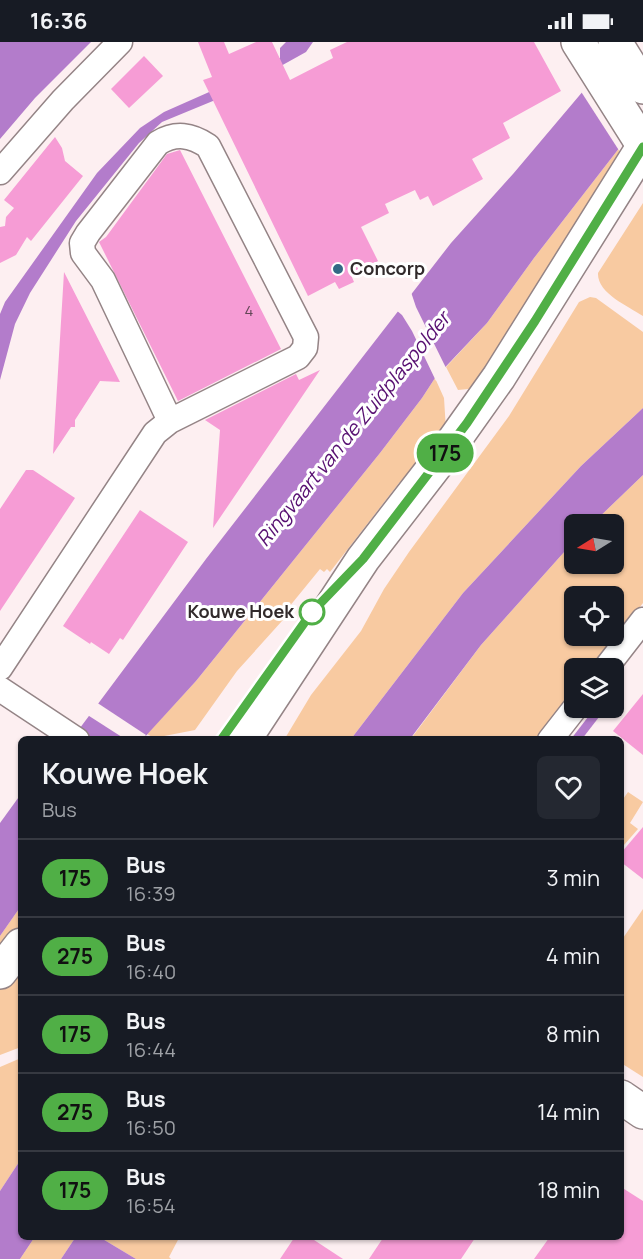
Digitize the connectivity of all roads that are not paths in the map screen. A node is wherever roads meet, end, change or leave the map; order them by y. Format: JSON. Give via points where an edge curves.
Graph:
{"nodes":[{"id":1,"x":120,"y":42,"type":"edge"},
{"id":2,"x":578,"y":42,"type":"edge"},
{"id":3,"x":615,"y":42,"type":"edge"},
{"id":4,"x":643,"y":87,"type":"edge"},
{"id":5,"x":643,"y":146,"type":"edge"},
{"id":6,"x":0,"y":172,"type":"edge"},
{"id":7,"x":170,"y":422,"type":"junction"},
{"id":8,"x":363,"y":559,"type":"junction"},
{"id":9,"x":643,"y":620,"type":"edge"},
{"id":10,"x":614,"y":658,"type":"edge"},
{"id":11,"x":0,"y":669,"type":"edge"},
{"id":12,"x":0,"y":689,"type":"edge"},
{"id":13,"x":567,"y":718,"type":"edge"},
{"id":14,"x":72,"y":736,"type":"edge"},
{"id":15,"x":224,"y":736,"type":"edge"},
{"id":16,"x":247,"y":736,"type":"edge"},
{"id":17,"x":553,"y":736,"type":"edge"},
{"id":18,"x":624,"y":1099,"type":"edge"},
{"id":19,"x":643,"y":1112,"type":"edge"}],
"edges":[{"from":1,"to":6,"type":"street"},
{"from":2,"to":5,"type":"main road"},
{"from":3,"to":4,"type":"main road"},
{"from":5,"to":8,"type":"main road","via":[[499,377]]},
{"from":7,"to":7,"type":"street","via":[[298,357],[305,348],[306,337],[208,146],[196,138],[180,135],[158,143],[82,243],[83,253],[103,280]]},
{"from":7,"to":11,"type":"street","via":[[155,433]]},
{"from":8,"to":15,"type":"main road","via":[[312,612]]},
{"from":8,"to":16,"type":"main road"},
{"from":9,"to":10,"type":"street"},
{"from":12,"to":14,"type":"street"},
{"from":13,"to":17,"type":"street"},
{"from":18,"to":19,"type":"main road"}]}
